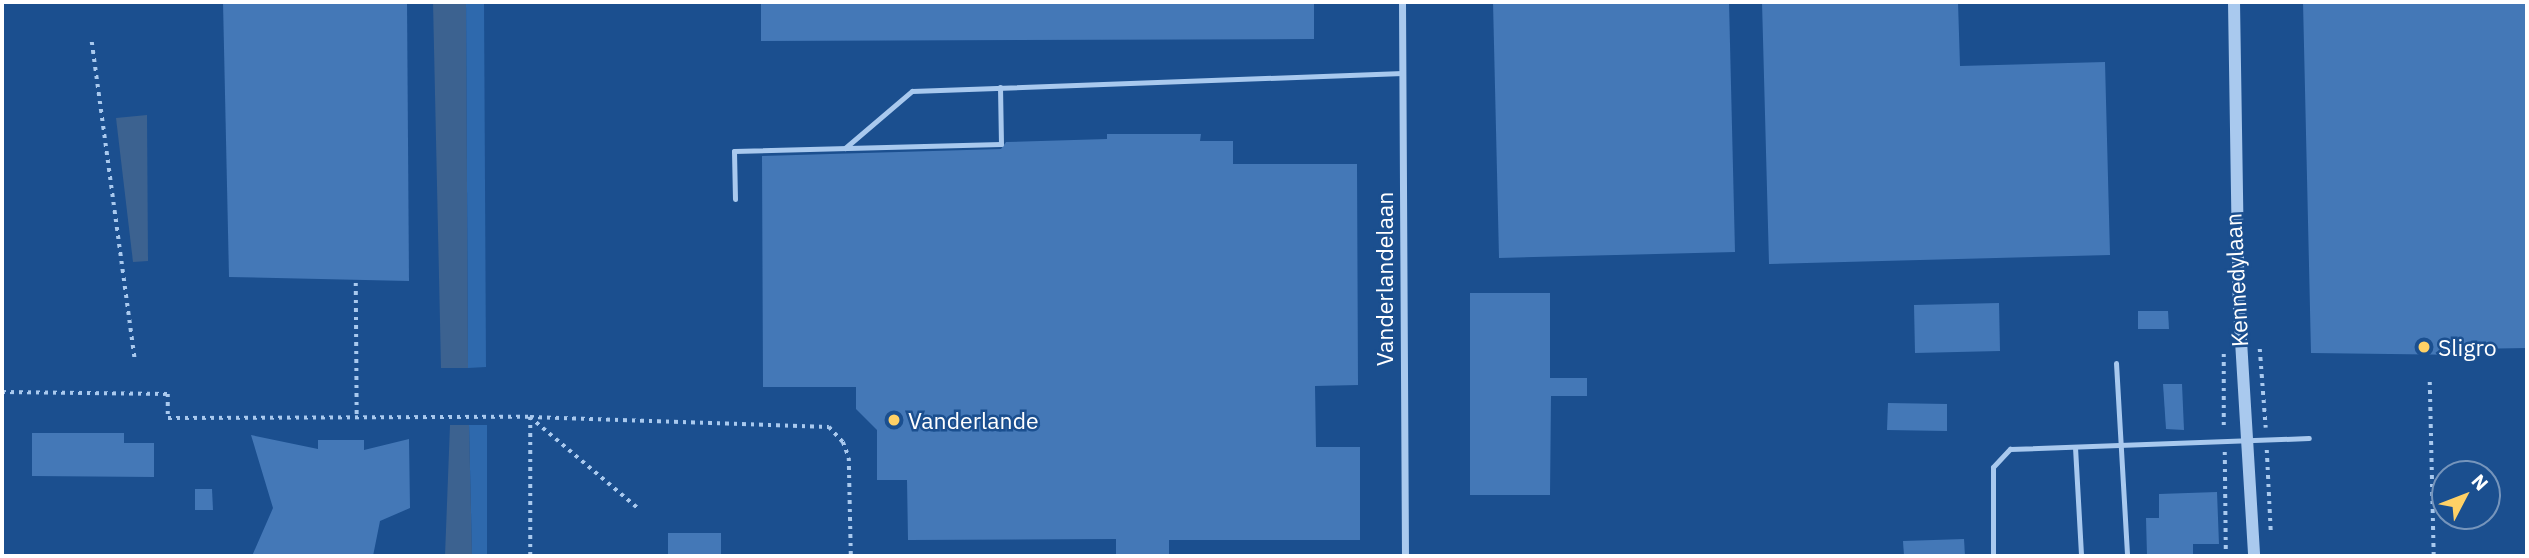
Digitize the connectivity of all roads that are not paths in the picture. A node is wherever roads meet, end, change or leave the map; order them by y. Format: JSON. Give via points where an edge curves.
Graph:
{"nodes":[{"id":1,"x":1402,"y":2,"type":"edge"},
{"id":2,"x":2234,"y":2,"type":"edge"},
{"id":3,"x":1403,"y":74,"type":"junction"},
{"id":4,"x":1000,"y":87,"type":"junction"},
{"id":5,"x":845,"y":148,"type":"junction"},
{"id":6,"x":735,"y":200,"type":"dead end"},
{"id":7,"x":2116,"y":362,"type":"dead end"},
{"id":8,"x":2309,"y":438,"type":"dead end"},
{"id":9,"x":2248,"y":440,"type":"junction"},
{"id":10,"x":2123,"y":445,"type":"junction"},
{"id":11,"x":2075,"y":447,"type":"junction"},
{"id":12,"x":2250,"y":542,"type":"junction"},
{"id":13,"x":1405,"y":556,"type":"edge"},
{"id":14,"x":1993,"y":556,"type":"edge"},
{"id":15,"x":2081,"y":556,"type":"edge"},
{"id":16,"x":2127,"y":556,"type":"edge"},
{"id":17,"x":2245,"y":556,"type":"edge"},
{"id":18,"x":2254,"y":556,"type":"edge"}],
"edges":[{"from":1,"to":3,"type":"street","name":"Vanderlandelaan"},
{"from":2,"to":9,"type":"street","name":"Kennedylaan","via":[[2239,308]]},
{"from":3,"to":4,"type":"lane"},
{"from":3,"to":13,"type":"street","name":"Vanderlandelaan"},
{"from":4,"to":5,"type":"lane","via":[[912,91]]},
{"from":4,"to":5,"type":"lane","via":[[1001,144]]},
{"from":5,"to":6,"type":"lane","via":[[734,151]]},
{"from":7,"to":10,"type":"lane"},
{"from":8,"to":9,"type":"lane"},
{"from":9,"to":10,"type":"lane"},
{"from":9,"to":12,"type":"street","name":"Kennedylaan"},
{"from":10,"to":11,"type":"lane"},
{"from":10,"to":16,"type":"lane"},
{"from":11,"to":14,"type":"lane","via":[[2010,449],[2001,456],[1993,467]]},
{"from":11,"to":15,"type":"lane"},
{"from":12,"to":17,"type":"street","name":"Kennedylaan"},
{"from":12,"to":18,"type":"street","name":"Kennedylaan"}]}
